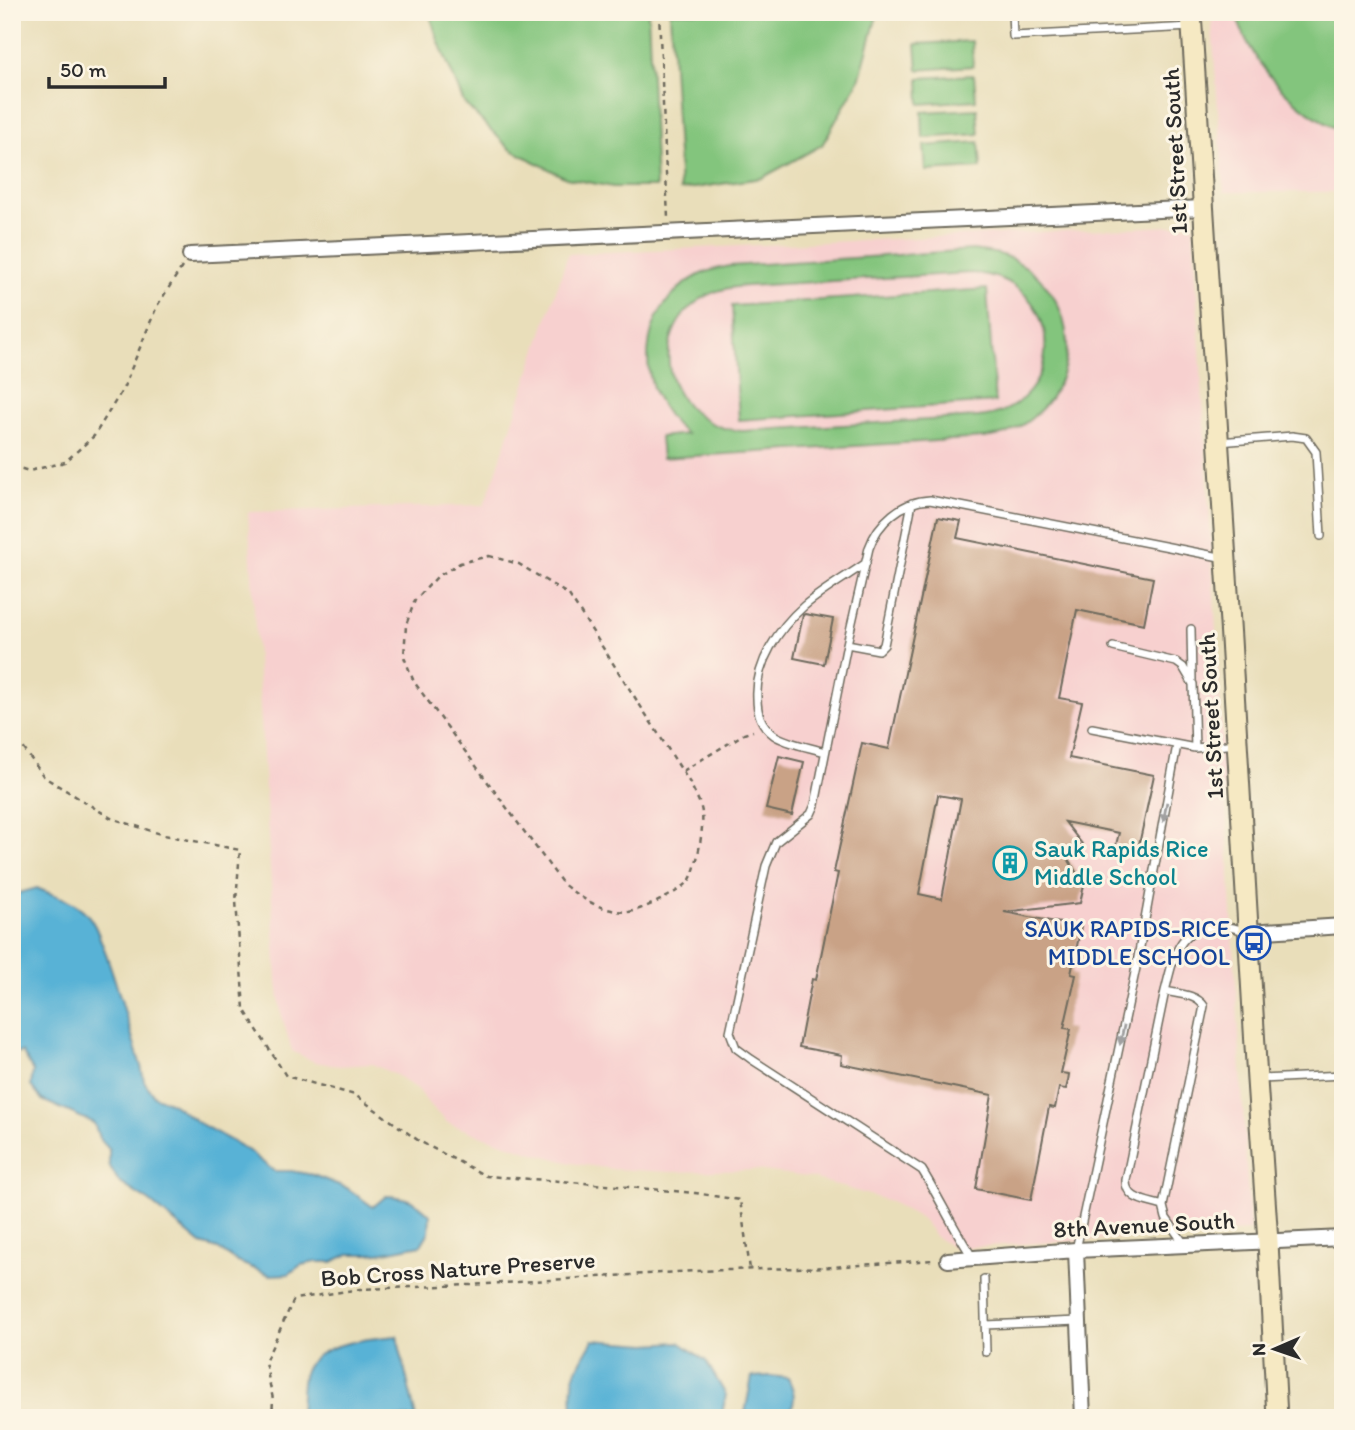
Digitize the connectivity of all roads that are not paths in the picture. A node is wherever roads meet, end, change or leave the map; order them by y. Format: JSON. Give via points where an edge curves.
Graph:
{"nodes":[{"id":1,"x":1012,"y":12,"type":"edge"},
{"id":2,"x":1192,"y":20,"type":"edge"},
{"id":3,"x":1203,"y":208,"type":"junction"},
{"id":4,"x":190,"y":255,"type":"road end"},
{"id":5,"x":1218,"y":442,"type":"junction"},
{"id":6,"x":912,"y":503,"type":"junction"},
{"id":7,"x":1321,"y":536,"type":"dead end"},
{"id":8,"x":1226,"y":558,"type":"junction"},
{"id":9,"x":866,"y":563,"type":"junction"},
{"id":10,"x":1191,"y":629,"type":"dead end"},
{"id":11,"x":847,"y":644,"type":"junction"},
{"id":12,"x":1113,"y":647,"type":"dead end"},
{"id":13,"x":1193,"y":684,"type":"junction"},
{"id":14,"x":1092,"y":727,"type":"dead end"},
{"id":15,"x":1237,"y":744,"type":"junction"},
{"id":16,"x":1177,"y":745,"type":"junction"},
{"id":17,"x":1195,"y":748,"type":"junction"},
{"id":18,"x":825,"y":752,"type":"junction"},
{"id":19,"x":1343,"y":926,"type":"edge"},
{"id":20,"x":1249,"y":932,"type":"junction"},
{"id":21,"x":1165,"y":991,"type":"junction"},
{"id":22,"x":1343,"y":1075,"type":"edge"},
{"id":23,"x":1257,"y":1080,"type":"junction"},
{"id":24,"x":1163,"y":1206,"type":"junction"},
{"id":25,"x":1343,"y":1238,"type":"edge"},
{"id":26,"x":1268,"y":1242,"type":"junction"},
{"id":27,"x":1186,"y":1246,"type":"junction"},
{"id":28,"x":1076,"y":1250,"type":"junction"},
{"id":29,"x":974,"y":1258,"type":"junction"},
{"id":30,"x":948,"y":1260,"type":"road end"},
{"id":31,"x":984,"y":1279,"type":"dead end"},
{"id":32,"x":1079,"y":1321,"type":"junction"},
{"id":33,"x":985,"y":1325,"type":"junction"},
{"id":34,"x":986,"y":1352,"type":"dead end"},
{"id":35,"x":1083,"y":1418,"type":"edge"},
{"id":36,"x":1277,"y":1418,"type":"edge"}],
"edges":[{"from":1,"to":2,"type":"lane","via":[[1013,36]]},
{"from":2,"to":3,"type":"street","name":"1st Street South"},
{"from":3,"to":4,"type":"street"},
{"from":3,"to":5,"type":"street","name":"1st Street South"},
{"from":5,"to":7,"type":"lane","via":[[1306,438],[1317,452]]},
{"from":5,"to":8,"type":"street","name":"1st Street South"},
{"from":6,"to":8,"type":"lane","via":[[930,500]]},
{"from":6,"to":9,"type":"lane","via":[[889,517],[874,534]]},
{"from":6,"to":11,"type":"lane","via":[[884,645],[878,650]]},
{"from":8,"to":15,"type":"street","name":"1st Street South"},
{"from":9,"to":11,"type":"lane"},
{"from":9,"to":18,"type":"lane","via":[[804,606],[785,625],[760,673],[758,714],[766,727],[776,736]]},
{"from":10,"to":13,"type":"lane"},
{"from":11,"to":18,"type":"lane"},
{"from":12,"to":13,"type":"lane","via":[[1176,662]]},
{"from":13,"to":17,"type":"lane"},
{"from":14,"to":16,"type":"lane"},
{"from":15,"to":17,"type":"lane"},
{"from":15,"to":20,"type":"street","name":"1st Street South"},
{"from":16,"to":17,"type":"lane"},
{"from":16,"to":28,"type":"lane","one_way":true,"via":[[1137,963]]},
{"from":18,"to":29,"type":"lane","via":[[815,805],[776,842],[766,866],[730,1032],[736,1048],[751,1059],[922,1170]]},
{"from":19,"to":20,"type":"street"},
{"from":20,"to":21,"type":"lane","via":[[1226,925],[1189,933],[1181,942]]},
{"from":20,"to":23,"type":"street","name":"1st Street South"},
{"from":21,"to":24,"type":"lane","via":[[1126,1180],[1126,1188],[1135,1198]]},
{"from":21,"to":24,"type":"lane","via":[[1194,997],[1204,1006]]},
{"from":22,"to":23,"type":"lane"},
{"from":23,"to":26,"type":"street","name":"1st Street South"},
{"from":24,"to":27,"type":"lane"},
{"from":25,"to":26,"type":"street","name":"8th Avenue South"},
{"from":26,"to":27,"type":"street","name":"8th Avenue South"},
{"from":26,"to":36,"type":"street","name":"1st Street South"},
{"from":27,"to":28,"type":"street","name":"8th Avenue South"},
{"from":28,"to":29,"type":"street","name":"8th Avenue South"},
{"from":28,"to":32,"type":"street"},
{"from":29,"to":30,"type":"street","name":"8th Avenue South"},
{"from":31,"to":33,"type":"lane"},
{"from":32,"to":33,"type":"lane"},
{"from":32,"to":35,"type":"street"},
{"from":33,"to":34,"type":"lane"}]}
